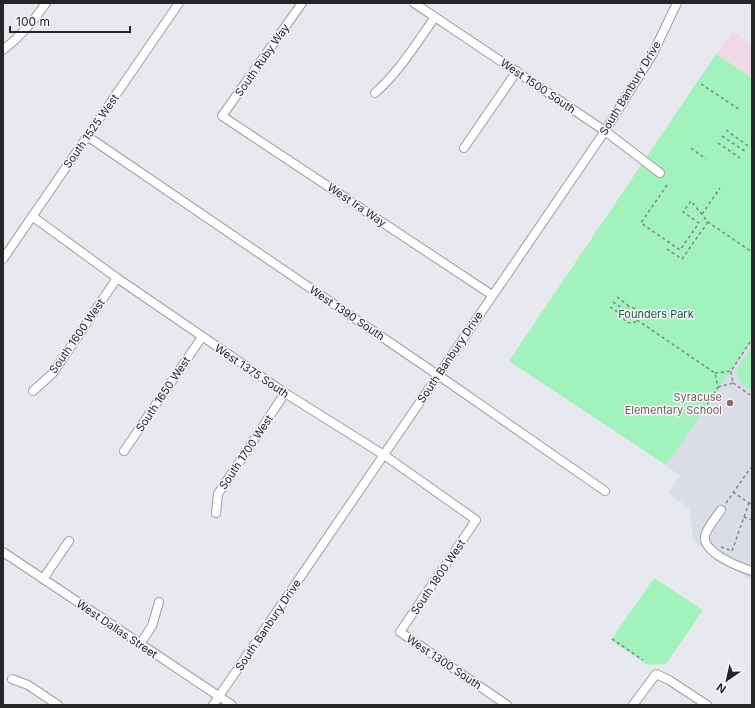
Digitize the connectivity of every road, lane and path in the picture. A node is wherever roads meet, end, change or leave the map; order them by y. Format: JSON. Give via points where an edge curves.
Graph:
{"nodes":[{"id":1,"x":46,"y":3,"type":"edge"},
{"id":2,"x":179,"y":3,"type":"edge"},
{"id":3,"x":302,"y":3,"type":"edge"},
{"id":4,"x":414,"y":3,"type":"edge"},
{"id":5,"x":677,"y":3,"type":"edge"},
{"id":6,"x":435,"y":17,"type":"junction"},
{"id":7,"x":3,"y":50,"type":"edge"},
{"id":8,"x":517,"y":72,"type":"junction"},
{"id":9,"x":701,"y":84,"type":"dead end"},
{"id":10,"x":375,"y":93,"type":"dead end"},
{"id":11,"x":740,"y":110,"type":"dead end"},
{"id":12,"x":222,"y":116,"type":"joint"},
{"id":13,"x":726,"y":130,"type":"dead end"},
{"id":14,"x":605,"y":131,"type":"junction"},
{"id":15,"x":87,"y":136,"type":"junction"},
{"id":16,"x":722,"y":136,"type":"dead end"},
{"id":17,"x":718,"y":143,"type":"dead end"},
{"id":18,"x":748,"y":146,"type":"dead end"},
{"id":19,"x":464,"y":148,"type":"dead end"},
{"id":20,"x":691,"y":148,"type":"dead end"},
{"id":21,"x":745,"y":151,"type":"dead end"},
{"id":22,"x":740,"y":158,"type":"dead end"},
{"id":23,"x":706,"y":159,"type":"dead end"},
{"id":24,"x":660,"y":173,"type":"dead end"},
{"id":25,"x":667,"y":185,"type":"dead end"},
{"id":26,"x":720,"y":188,"type":"dead end"},
{"id":27,"x":702,"y":215,"type":"junction"},
{"id":28,"x":32,"y":216,"type":"junction"},
{"id":29,"x":708,"y":222,"type":"junction"},
{"id":30,"x":667,"y":249,"type":"dead end"},
{"id":31,"x":752,"y":252,"type":"edge"},
{"id":32,"x":3,"y":259,"type":"edge"},
{"id":33,"x":117,"y":278,"type":"junction"},
{"id":34,"x":492,"y":295,"type":"junction"},
{"id":35,"x":617,"y":297,"type":"dead end"},
{"id":36,"x":613,"y":302,"type":"dead end"},
{"id":37,"x":610,"y":307,"type":"dead end"},
{"id":38,"x":626,"y":311,"type":"dead end"},
{"id":39,"x":637,"y":320,"type":"junction"},
{"id":40,"x":202,"y":337,"type":"junction"},
{"id":41,"x":752,"y":339,"type":"edge"},
{"id":42,"x":731,"y":370,"type":"junction"},
{"id":43,"x":715,"y":373,"type":"junction"},
{"id":44,"x":438,"y":375,"type":"junction"},
{"id":45,"x":733,"y":383,"type":"junction"},
{"id":46,"x":718,"y":387,"type":"junction"},
{"id":47,"x":33,"y":390,"type":"dead end"},
{"id":48,"x":285,"y":393,"type":"junction"},
{"id":49,"x":750,"y":395,"type":"dead end"},
{"id":50,"x":707,"y":405,"type":"dead end"},
{"id":51,"x":124,"y":451,"type":"dead end"},
{"id":52,"x":384,"y":455,"type":"junction"},
{"id":53,"x":752,"y":467,"type":"edge"},
{"id":54,"x":605,"y":491,"type":"dead end"},
{"id":55,"x":733,"y":492,"type":"junction"},
{"id":56,"x":749,"y":503,"type":"junction"},
{"id":57,"x":752,"y":505,"type":"edge"},
{"id":58,"x":721,"y":510,"type":"joint"},
{"id":59,"x":216,"y":513,"type":"dead end"},
{"id":60,"x":744,"y":517,"type":"junction"},
{"id":61,"x":476,"y":520,"type":"joint"},
{"id":62,"x":752,"y":520,"type":"edge"},
{"id":63,"x":69,"y":541,"type":"dead end"},
{"id":64,"x":719,"y":546,"type":"dead end"},
{"id":65,"x":3,"y":552,"type":"edge"},
{"id":66,"x":752,"y":571,"type":"edge"},
{"id":67,"x":43,"y":579,"type":"junction"},
{"id":68,"x":159,"y":602,"type":"dead end"},
{"id":69,"x":400,"y":632,"type":"joint"},
{"id":70,"x":612,"y":639,"type":"dead end"},
{"id":71,"x":140,"y":644,"type":"junction"},
{"id":72,"x":643,"y":660,"type":"dead end"},
{"id":73,"x":12,"y":679,"type":"dead end"},
{"id":74,"x":219,"y":696,"type":"junction"},
{"id":75,"x":46,"y":702,"type":"edge"},
{"id":76,"x":58,"y":705,"type":"edge"},
{"id":77,"x":213,"y":705,"type":"edge"},
{"id":78,"x":232,"y":705,"type":"edge"},
{"id":79,"x":507,"y":705,"type":"edge"},
{"id":80,"x":633,"y":705,"type":"edge"},
{"id":81,"x":707,"y":705,"type":"edge"}],
"edges":[{"from":1,"to":7,"type":"street","via":[[34,21]]},
{"from":2,"to":15,"type":"street","name":"South 1525 West"},
{"from":3,"to":12,"type":"street","name":"South Ruby Way"},
{"from":4,"to":6,"type":"street","name":"West 1500 South"},
{"from":5,"to":14,"type":"street","name":"South Banbury Drive","via":[[652,55]]},
{"from":6,"to":8,"type":"street","name":"West 1500 South"},
{"from":6,"to":10,"type":"street","via":[[400,68]]},
{"from":8,"to":14,"type":"street","name":"West 1500 South"},
{"from":8,"to":19,"type":"street"},
{"from":9,"to":11,"type":"path"},
{"from":12,"to":34,"type":"street","name":"West Ira Way"},
{"from":13,"to":18,"type":"path"},
{"from":14,"to":24,"type":"street","name":"West 1500 South"},
{"from":14,"to":34,"type":"street","name":"South Banbury Drive"},
{"from":15,"to":28,"type":"street","name":"South 1525 West"},
{"from":15,"to":44,"type":"street","name":"West 1390 South"},
{"from":16,"to":21,"type":"path"},
{"from":17,"to":22,"type":"path"},
{"from":20,"to":23,"type":"path"},
{"from":25,"to":27,"type":"path","via":[[641,223],[680,250],[699,223],[683,212],[691,201]]},
{"from":26,"to":27,"type":"path"},
{"from":27,"to":29,"type":"path"},
{"from":28,"to":32,"type":"street","name":"South 1525 West"},
{"from":28,"to":33,"type":"street","name":"West 1375 South"},
{"from":29,"to":30,"type":"path","via":[[682,259]]},
{"from":29,"to":31,"type":"path"},
{"from":33,"to":40,"type":"street","name":"West 1375 South"},
{"from":33,"to":47,"type":"street","name":"South 1600 West","via":[[53,373]]},
{"from":34,"to":44,"type":"street","name":"South Banbury Drive"},
{"from":35,"to":39,"type":"path","via":[[638,311]]},
{"from":36,"to":38,"type":"path"},
{"from":37,"to":39,"type":"path","via":[[628,323]]},
{"from":39,"to":43,"type":"path"},
{"from":40,"to":48,"type":"street","name":"West 1375 South"},
{"from":40,"to":51,"type":"street","name":"South 1650 West"},
{"from":41,"to":42,"type":"path"},
{"from":42,"to":43,"type":"path"},
{"from":42,"to":45,"type":"path"},
{"from":43,"to":46,"type":"path"},
{"from":44,"to":52,"type":"street","name":"South Banbury Drive"},
{"from":44,"to":54,"type":"street","name":"West 1390 South"},
{"from":45,"to":46,"type":"path"},
{"from":45,"to":49,"type":"path"},
{"from":46,"to":50,"type":"path"},
{"from":48,"to":52,"type":"street","name":"West 1375 South"},
{"from":48,"to":59,"type":"street","name":"South 1700 West","via":[[218,494]]},
{"from":52,"to":61,"type":"street","name":"West 1375 South"},
{"from":52,"to":74,"type":"street","name":"South Banbury Drive"},
{"from":53,"to":55,"type":"path"},
{"from":55,"to":56,"type":"path"},
{"from":55,"to":58,"type":"path"},
{"from":56,"to":57,"type":"path"},
{"from":56,"to":60,"type":"path"},
{"from":58,"to":66,"type":"street","via":[[705,534],[705,541],[727,562]]},
{"from":60,"to":62,"type":"path"},
{"from":60,"to":64,"type":"path","via":[[732,551]]},
{"from":61,"to":69,"type":"street","name":"South 1800 West"},
{"from":63,"to":67,"type":"street"},
{"from":65,"to":67,"type":"street","name":"West Dallas Street"},
{"from":67,"to":71,"type":"street","name":"West Dallas Street"},
{"from":68,"to":71,"type":"street","via":[[152,626]]},
{"from":69,"to":79,"type":"street","name":"West 1300 South"},
{"from":70,"to":72,"type":"path"},
{"from":71,"to":74,"type":"street","name":"West Dallas Street"},
{"from":73,"to":75,"type":"street","via":[[28,685]]},
{"from":74,"to":77,"type":"street","name":"South Banbury Drive"},
{"from":74,"to":78,"type":"street","name":"West Dallas Street"},
{"from":75,"to":76,"type":"street"},
{"from":80,"to":81,"type":"street","via":[[656,674]]}]}
